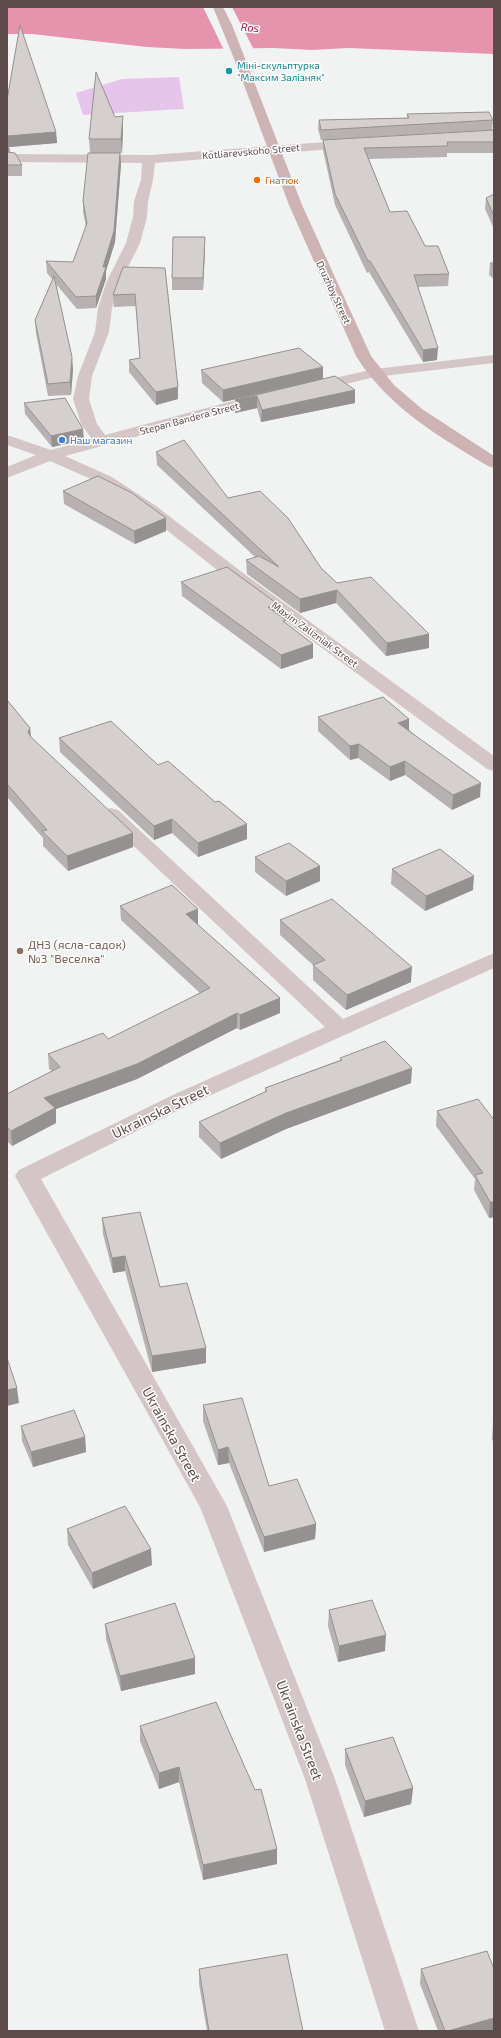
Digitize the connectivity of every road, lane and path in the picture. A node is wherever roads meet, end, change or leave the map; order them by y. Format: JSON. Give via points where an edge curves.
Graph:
{"nodes":[{"id":1,"x":218,"y":7,"type":"edge"},
{"id":2,"x":364,"y":143,"type":"edge"},
{"id":3,"x":274,"y":151,"type":"junction"},
{"id":4,"x":7,"y":158,"type":"edge"},
{"id":5,"x":149,"y":159,"type":"junction"},
{"id":6,"x":494,"y":359,"type":"edge"},
{"id":7,"x":375,"y":373,"type":"junction"},
{"id":8,"x":297,"y":391,"type":"edge"},
{"id":9,"x":274,"y":396,"type":"edge"},
{"id":10,"x":7,"y":440,"type":"edge"},
{"id":11,"x":102,"y":442,"type":"junction"},
{"id":12,"x":50,"y":456,"type":"junction"},
{"id":13,"x":494,"y":463,"type":"edge"},
{"id":14,"x":7,"y":472,"type":"edge"},
{"id":15,"x":494,"y":765,"type":"edge"},
{"id":16,"x":98,"y":800,"type":"edge"},
{"id":17,"x":494,"y":960,"type":"edge"},
{"id":18,"x":339,"y":1028,"type":"junction"},
{"id":19,"x":402,"y":2031,"type":"edge"}],
"edges":[{"from":1,"to":3,"type":"main road","name":"Druzhby Street","via":[[245,70]]},
{"from":2,"to":3,"type":"street","name":"Kotliarevskoho Street","via":[[304,146]]},
{"from":3,"to":5,"type":"street","name":"Kotliarevskoho Street"},
{"from":3,"to":7,"type":"main road","name":"Druzhby Street","via":[[314,249]]},
{"from":4,"to":5,"type":"street","name":"Kotliarevskoho Street"},
{"from":5,"to":11,"type":"street","via":[[140,217],[133,243],[113,283],[105,308],[102,332],[85,376],[81,399],[89,424]]},
{"from":6,"to":7,"type":"street"},
{"from":7,"to":8,"type":"street"},
{"from":7,"to":13,"type":"main road","name":"Druzhby Street","via":[[386,386],[441,432]]},
{"from":9,"to":11,"type":"street","name":"Stepan Bandera Street"},
{"from":10,"to":12,"type":"street","name":"Maxim Zalizniak Street"},
{"from":11,"to":12,"type":"street","name":"Stepan Bandera Street"},
{"from":12,"to":14,"type":"street","name":"Stepan Bandera Street"},
{"from":12,"to":15,"type":"street","name":"Maxim Zalizniak Street","via":[[106,480],[150,509],[237,577]]},
{"from":16,"to":18,"type":"street"},
{"from":17,"to":18,"type":"street","name":"Ukrainska Street"},
{"from":18,"to":19,"type":"street","name":"Ukrainska Street","via":[[183,1099],[26,1176],[213,1506],[320,1779]]}]}
